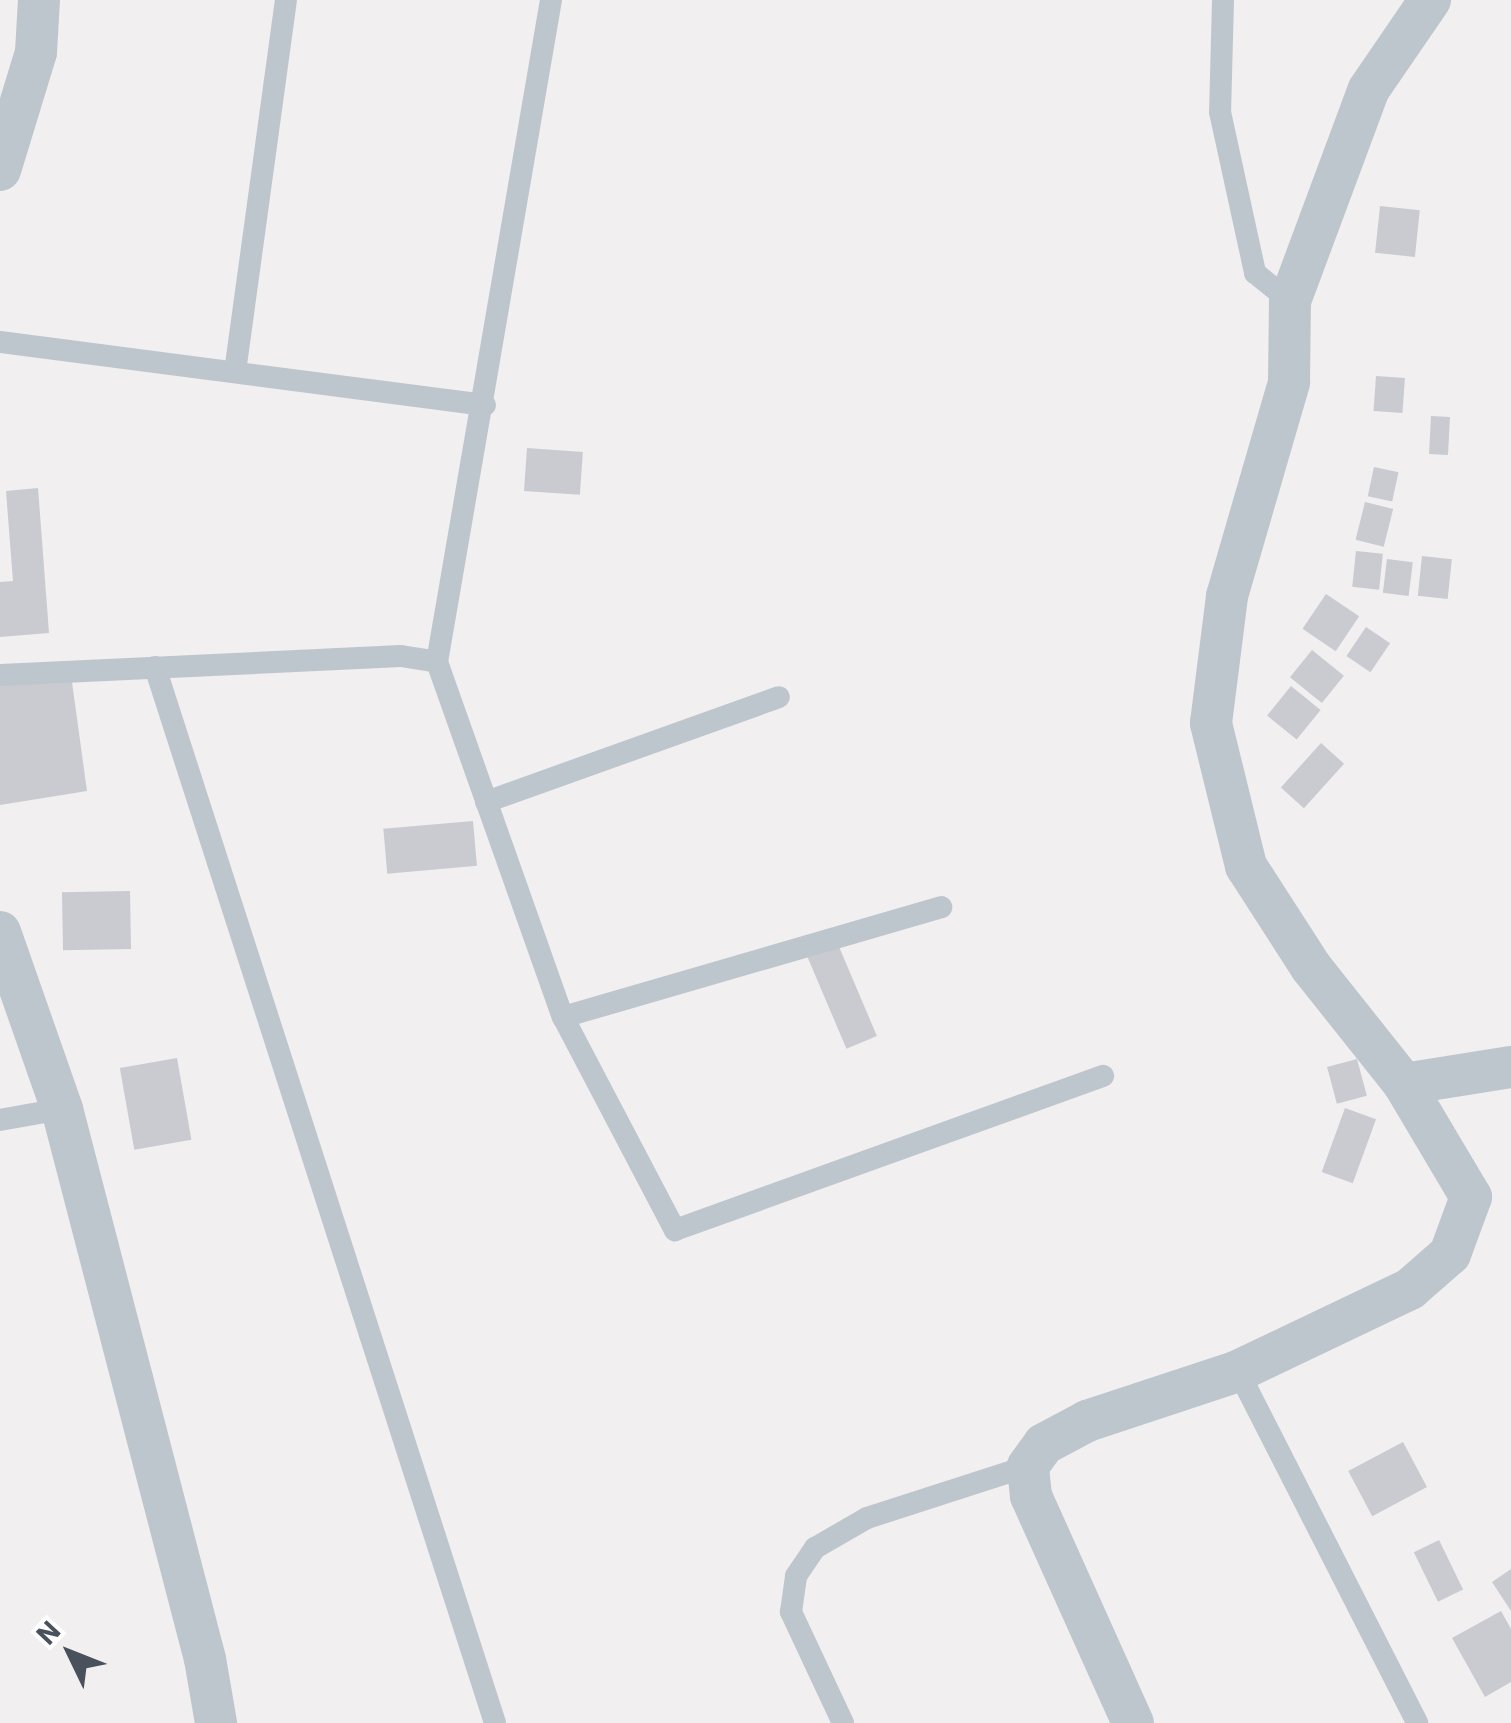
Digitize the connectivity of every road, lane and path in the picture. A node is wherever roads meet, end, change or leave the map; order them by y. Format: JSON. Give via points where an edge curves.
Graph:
{"nodes":[{"id":1,"x":38,"y":0,"type":"edge"},
{"id":2,"x":286,"y":0,"type":"edge"},
{"id":3,"x":551,"y":0,"type":"edge"},
{"id":4,"x":1224,"y":0,"type":"edge"},
{"id":5,"x":1430,"y":0,"type":"edge"},
{"id":6,"x":0,"y":170,"type":"edge"},
{"id":7,"x":1290,"y":302,"type":"junction"},
{"id":8,"x":0,"y":342,"type":"edge"},
{"id":9,"x":234,"y":372,"type":"junction"},
{"id":10,"x":485,"y":405,"type":"junction"},
{"id":11,"x":438,"y":662,"type":"junction"},
{"id":12,"x":155,"y":667,"type":"junction"},
{"id":13,"x":0,"y":675,"type":"edge"},
{"id":14,"x":779,"y":697,"type":"dead end"},
{"id":15,"x":486,"y":802,"type":"junction"},
{"id":16,"x":941,"y":907,"type":"dead end"},
{"id":17,"x":0,"y":932,"type":"edge"},
{"id":18,"x":563,"y":1017,"type":"junction"},
{"id":19,"x":1511,"y":1066,"type":"edge"},
{"id":20,"x":1103,"y":1076,"type":"dead end"},
{"id":21,"x":1404,"y":1084,"type":"junction"},
{"id":22,"x":62,"y":1108,"type":"junction"},
{"id":23,"x":0,"y":1120,"type":"edge"},
{"id":24,"x":1238,"y":1371,"type":"junction"},
{"id":25,"x":1028,"y":1466,"type":"junction"},
{"id":26,"x":216,"y":1723,"type":"edge"},
{"id":27,"x":494,"y":1723,"type":"edge"},
{"id":28,"x":842,"y":1723,"type":"edge"},
{"id":29,"x":1133,"y":1723,"type":"edge"},
{"id":30,"x":1417,"y":1723,"type":"edge"}],
"edges":[{"from":1,"to":6,"type":"street","via":[[36,52]]},
{"from":2,"to":9,"type":"lane"},
{"from":3,"to":10,"type":"lane"},
{"from":4,"to":7,"type":"lane","via":[[1220,112],[1254,273]]},
{"from":5,"to":7,"type":"street","via":[[1368,89]]},
{"from":7,"to":21,"type":"street","via":[[1289,382],[1227,596],[1212,723],[1246,866],[1311,967]]},
{"from":8,"to":9,"type":"lane"},
{"from":9,"to":10,"type":"lane"},
{"from":10,"to":11,"type":"lane"},
{"from":11,"to":12,"type":"lane","via":[[401,656]]},
{"from":11,"to":15,"type":"lane"},
{"from":12,"to":13,"type":"lane"},
{"from":12,"to":27,"type":"lane"},
{"from":14,"to":15,"type":"lane"},
{"from":15,"to":18,"type":"lane"},
{"from":16,"to":18,"type":"lane"},
{"from":17,"to":22,"type":"street"},
{"from":18,"to":20,"type":"lane","via":[[675,1230]]},
{"from":19,"to":21,"type":"street"},
{"from":21,"to":24,"type":"street","via":[[1470,1197],[1450,1254],[1410,1289]]},
{"from":22,"to":23,"type":"lane"},
{"from":22,"to":26,"type":"street","via":[[206,1659]]},
{"from":24,"to":25,"type":"street","via":[[1087,1421],[1044,1444]]},
{"from":24,"to":30,"type":"lane"},
{"from":25,"to":28,"type":"lane","via":[[868,1518],[815,1548],[796,1576],[791,1612]]},
{"from":25,"to":29,"type":"street","via":[[1030,1496]]}]}
